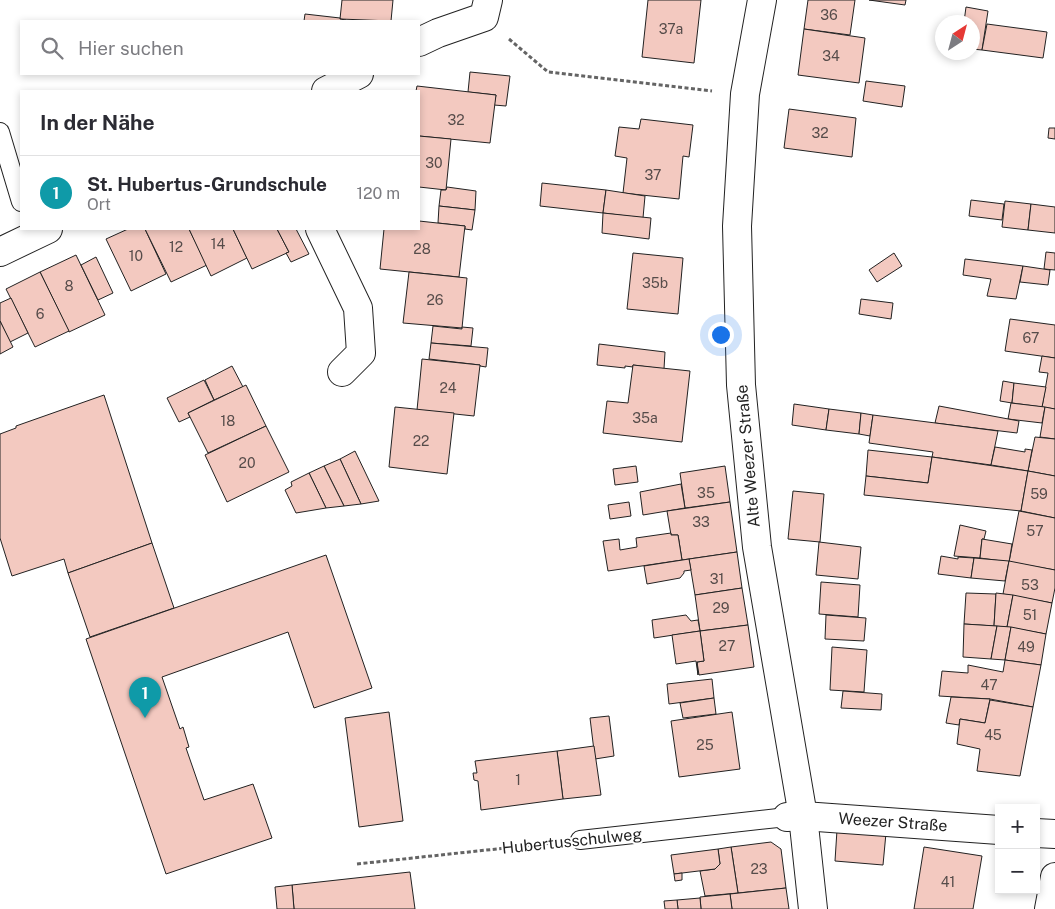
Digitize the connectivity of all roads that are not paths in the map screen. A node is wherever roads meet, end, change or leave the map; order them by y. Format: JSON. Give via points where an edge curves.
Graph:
{"nodes":[{"id":1,"x":762,"y":0,"type":"edge"},
{"id":2,"x":486,"y":8,"type":"edge"},
{"id":3,"x":420,"y":41,"type":"edge"},
{"id":4,"x":357,"y":75,"type":"edge"},
{"id":5,"x":328,"y":90,"type":"edge"},
{"id":6,"x":0,"y":132,"type":"edge"},
{"id":7,"x":20,"y":199,"type":"edge"},
{"id":8,"x":320,"y":230,"type":"edge"},
{"id":9,"x":36,"y":231,"type":"edge"},
{"id":10,"x":0,"y":252,"type":"edge"},
{"id":11,"x":342,"y":372,"type":"dead end"},
{"id":12,"x":795,"y":816,"type":"junction"},
{"id":13,"x":995,"y":830,"type":"edge"},
{"id":14,"x":1040,"y":832,"type":"edge"},
{"id":15,"x":1055,"y":834,"type":"edge"},
{"id":16,"x":580,"y":840,"type":"road end"},
{"id":17,"x":1055,"y":877,"type":"edge"},
{"id":18,"x":813,"y":909,"type":"edge"},
{"id":19,"x":1049,"y":909,"type":"edge"}],
"edges":[{"from":1,"to":12,"type":"street","name":"Alte Weezer Straße","via":[[746,94],[737,226],[741,385],[757,547]]},
{"from":2,"to":3,"type":"street"},
{"from":4,"to":5,"type":"street"},
{"from":6,"to":7,"type":"lane"},
{"from":8,"to":11,"type":"street","via":[[358,308],[361,352]]},
{"from":9,"to":10,"type":"street"},
{"from":12,"to":13,"type":"street","name":"Weezer Straße"},
{"from":12,"to":16,"type":"lane","name":"Hubertusschulweg"},
{"from":12,"to":18,"type":"street","name":"Alte Weezer Straße"},
{"from":14,"to":15,"type":"street"},
{"from":17,"to":19,"type":"street"}]}
